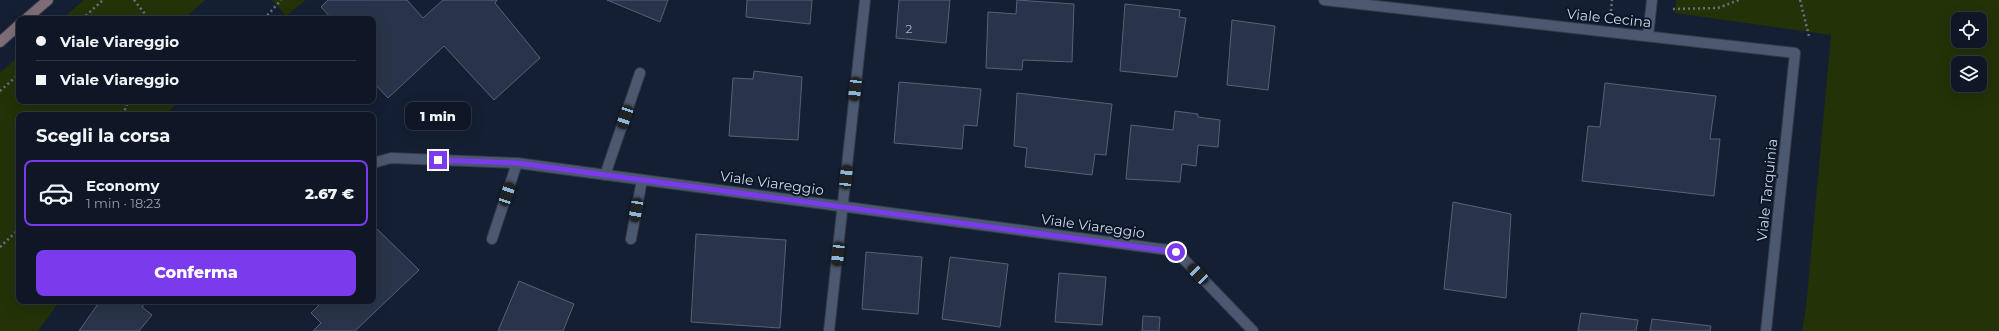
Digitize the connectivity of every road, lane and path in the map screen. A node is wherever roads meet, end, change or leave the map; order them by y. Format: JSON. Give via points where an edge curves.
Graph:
{"nodes":[{"id":1,"x":48,"y":0,"type":"edge"},
{"id":2,"x":103,"y":0,"type":"edge"},
{"id":3,"x":134,"y":0,"type":"edge"},
{"id":4,"x":282,"y":0,"type":"edge"},
{"id":5,"x":865,"y":0,"type":"edge"},
{"id":6,"x":1324,"y":0,"type":"edge"},
{"id":7,"x":1739,"y":0,"type":"edge"},
{"id":8,"x":1800,"y":0,"type":"edge"},
{"id":9,"x":1651,"y":4,"type":"edge"},
{"id":10,"x":29,"y":16,"type":"edge"},
{"id":11,"x":85,"y":16,"type":"edge"},
{"id":12,"x":147,"y":16,"type":"edge"},
{"id":13,"x":267,"y":16,"type":"edge"},
{"id":14,"x":16,"y":28,"type":"edge"},
{"id":15,"x":1648,"y":36,"type":"junction"},
{"id":16,"x":0,"y":42,"type":"edge"},
{"id":17,"x":1795,"y":53,"type":"junction"},
{"id":18,"x":640,"y":73,"type":"dead end"},
{"id":19,"x":16,"y":77,"type":"edge"},
{"id":20,"x":0,"y":91,"type":"edge"},
{"id":21,"x":376,"y":162,"type":"edge"},
{"id":22,"x":517,"y":163,"type":"junction"},
{"id":23,"x":605,"y":175,"type":"junction"},
{"id":24,"x":642,"y":180,"type":"junction"},
{"id":25,"x":842,"y":207,"type":"junction"},
{"id":26,"x":16,"y":232,"type":"edge"},
{"id":27,"x":492,"y":239,"type":"dead end"},
{"id":28,"x":631,"y":239,"type":"dead end"},
{"id":29,"x":0,"y":247,"type":"edge"},
{"id":30,"x":829,"y":331,"type":"edge"},
{"id":31,"x":1254,"y":331,"type":"edge"},
{"id":32,"x":1766,"y":331,"type":"edge"}],
"edges":[{"from":1,"to":10,"type":"main road"},
{"from":2,"to":11,"type":"path"},
{"from":3,"to":12,"type":"path"},
{"from":4,"to":13,"type":"path"},
{"from":5,"to":25,"type":"street"},
{"from":6,"to":15,"type":"street","name":"Viale Cecina"},
{"from":7,"to":9,"type":"path","via":[[1718,8],[1682,10]]},
{"from":8,"to":17,"type":"path","via":[[1810,42]]},
{"from":9,"to":15,"type":"street"},
{"from":14,"to":16,"type":"main road"},
{"from":15,"to":17,"type":"street","name":"Viale Cecina"},
{"from":17,"to":32,"type":"street","name":"Viale Tarquinia"},
{"from":18,"to":23,"type":"street"},
{"from":19,"to":20,"type":"path"},
{"from":21,"to":22,"type":"street","name":"Viale Viareggio","via":[[391,158]]},
{"from":22,"to":23,"type":"street","name":"Viale Viareggio"},
{"from":22,"to":27,"type":"street"},
{"from":23,"to":24,"type":"street","name":"Viale Viareggio"},
{"from":24,"to":25,"type":"street","name":"Viale Viareggio"},
{"from":24,"to":28,"type":"street"},
{"from":25,"to":30,"type":"street"},
{"from":25,"to":31,"type":"street","name":"Viale Viareggio","via":[[1176,252]]},
{"from":26,"to":29,"type":"path"}]}
